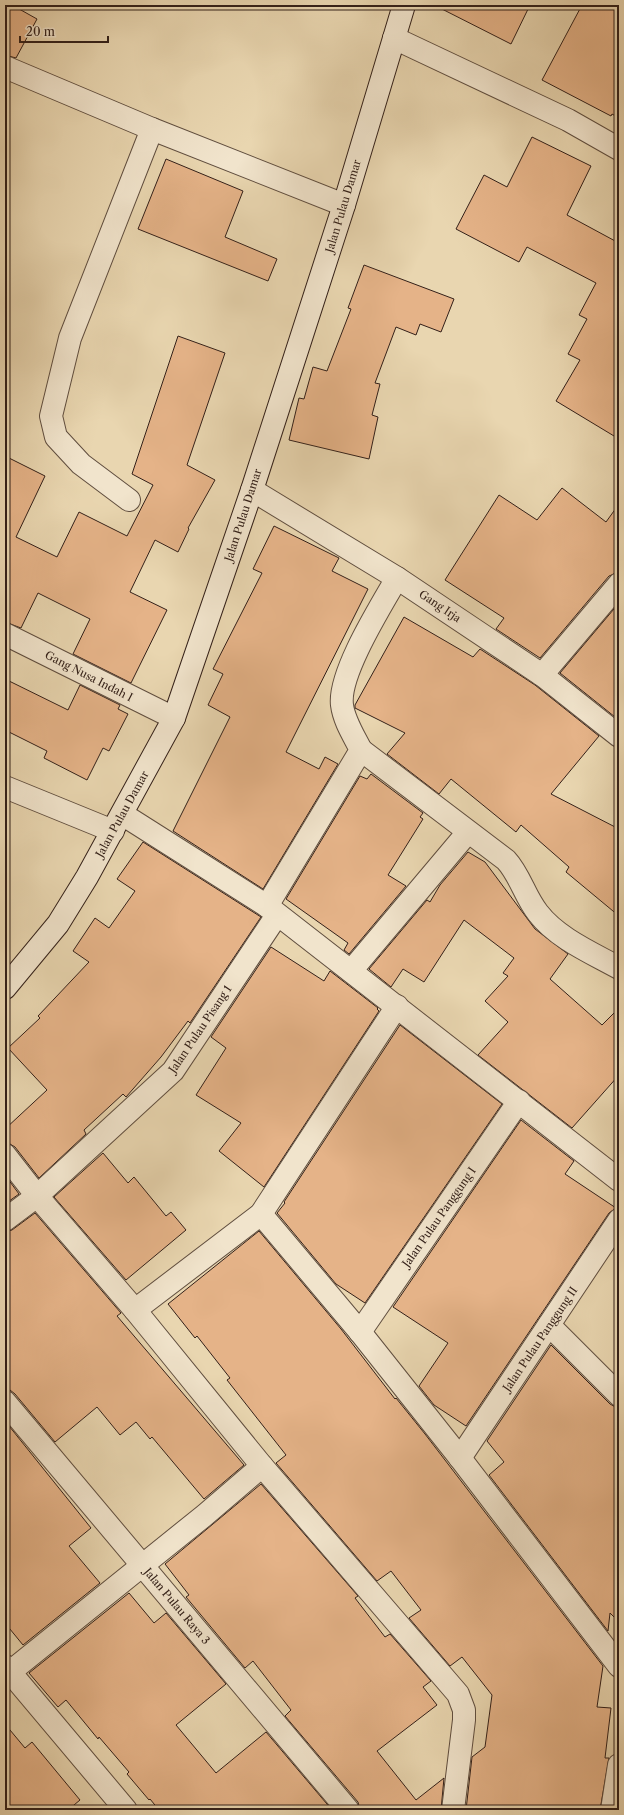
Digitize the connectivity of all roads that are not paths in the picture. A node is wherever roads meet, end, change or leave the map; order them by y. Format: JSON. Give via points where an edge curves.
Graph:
{"nodes":[{"id":1,"x":404,"y":5,"type":"edge"},
{"id":2,"x":394,"y":38,"type":"junction"},
{"id":3,"x":5,"y":67,"type":"edge"},
{"id":4,"x":152,"y":129,"type":"junction"},
{"id":5,"x":619,"y":149,"type":"edge"},
{"id":6,"x":344,"y":205,"type":"junction"},
{"id":7,"x":252,"y":490,"type":"junction"},
{"id":8,"x":129,"y":500,"type":"dead end"},
{"id":9,"x":397,"y":578,"type":"junction"},
{"id":10,"x":619,"y":584,"type":"edge"},
{"id":11,"x":5,"y":634,"type":"edge"},
{"id":12,"x":542,"y":675,"type":"junction"},
{"id":13,"x":174,"y":718,"type":"junction"},
{"id":14,"x":619,"y":736,"type":"edge"},
{"id":15,"x":361,"y":750,"type":"junction"},
{"id":16,"x":5,"y":787,"type":"edge"},
{"id":17,"x":117,"y":823,"type":"junction"},
{"id":18,"x":468,"y":832,"type":"junction"},
{"id":19,"x":272,"y":911,"type":"junction"},
{"id":20,"x":619,"y":968,"type":"edge"},
{"id":21,"x":351,"y":971,"type":"junction"},
{"id":22,"x":5,"y":988,"type":"edge"},
{"id":23,"x":396,"y":1006,"type":"junction"},
{"id":24,"x":519,"y":1102,"type":"junction"},
{"id":25,"x":5,"y":1155,"type":"edge"},
{"id":26,"x":619,"y":1180,"type":"edge"},
{"id":27,"x":37,"y":1196,"type":"junction"},
{"id":28,"x":261,"y":1214,"type":"junction"},
{"id":29,"x":5,"y":1220,"type":"edge"},
{"id":30,"x":619,"y":1220,"type":"edge"},
{"id":31,"x":135,"y":1310,"type":"junction"},
{"id":32,"x":549,"y":1325,"type":"junction"},
{"id":33,"x":360,"y":1332,"type":"junction"},
{"id":34,"x":619,"y":1395,"type":"edge"},
{"id":35,"x":5,"y":1402,"type":"edge"},
{"id":36,"x":460,"y":1458,"type":"junction"},
{"id":37,"x":262,"y":1466,"type":"junction"},
{"id":38,"x":142,"y":1564,"type":"junction"},
{"id":39,"x":619,"y":1666,"type":"edge"},
{"id":40,"x":8,"y":1669,"type":"edge"},
{"id":41,"x":619,"y":1765,"type":"edge"},
{"id":42,"x":126,"y":1810,"type":"edge"},
{"id":43,"x":348,"y":1810,"type":"edge"},
{"id":44,"x":453,"y":1810,"type":"edge"},
{"id":45,"x":612,"y":1810,"type":"edge"}],
"edges":[{"from":1,"to":2,"type":"street","name":"Jalan Pulau Damar"},
{"from":2,"to":5,"type":"street","via":[[568,120]]},
{"from":2,"to":6,"type":"street","name":"Jalan Pulau Damar"},
{"from":3,"to":4,"type":"street"},
{"from":4,"to":6,"type":"street"},
{"from":4,"to":8,"type":"street","via":[[70,338],[51,416],[56,437],[81,464]]},
{"from":6,"to":7,"type":"street","name":"Jalan Pulau Damar"},
{"from":7,"to":9,"type":"street","name":"Gang Irja"},
{"from":7,"to":13,"type":"street","name":"Jalan Pulau Damar"},
{"from":9,"to":12,"type":"street","name":"Gang Irja"},
{"from":9,"to":15,"type":"street","via":[[363,637],[342,692],[343,713]]},
{"from":10,"to":12,"type":"street"},
{"from":11,"to":13,"type":"street","name":"Gang Nusa Indah I"},
{"from":12,"to":14,"type":"street","name":"Gang Irja"},
{"from":13,"to":17,"type":"street","name":"Jalan Pulau Damar"},
{"from":15,"to":18,"type":"street"},
{"from":15,"to":19,"type":"street","name":"Jalan Pulau Pisang 1"},
{"from":16,"to":17,"type":"street"},
{"from":17,"to":19,"type":"street"},
{"from":17,"to":22,"type":"street","name":"Jalan Pulau Damar","via":[[58,924]]},
{"from":18,"to":20,"type":"street","via":[[510,864],[528,898],[548,924]]},
{"from":18,"to":21,"type":"street"},
{"from":19,"to":21,"type":"street"},
{"from":19,"to":27,"type":"street","name":"Jalan Pulau Pisang 1","via":[[173,1071]]},
{"from":21,"to":23,"type":"street"},
{"from":23,"to":24,"type":"street"},
{"from":23,"to":28,"type":"street"},
{"from":24,"to":26,"type":"street"},
{"from":24,"to":33,"type":"street","name":"Jalan Pulau Panggung I"},
{"from":25,"to":27,"type":"street"},
{"from":27,"to":29,"type":"street","name":"Jalan Pulau Pisang 1"},
{"from":27,"to":31,"type":"street"},
{"from":28,"to":31,"type":"street"},
{"from":28,"to":33,"type":"street"},
{"from":30,"to":32,"type":"street","name":"Jalan Pulau Panggung II"},
{"from":31,"to":37,"type":"street"},
{"from":32,"to":34,"type":"street"},
{"from":32,"to":36,"type":"street","name":"Jalan Pulau Panggung II"},
{"from":33,"to":36,"type":"street"},
{"from":35,"to":38,"type":"street","name":"Jalan Pulau Raya 3"},
{"from":36,"to":39,"type":"street"},
{"from":37,"to":38,"type":"street"},
{"from":37,"to":44,"type":"street","via":[[460,1698],[464,1720]]},
{"from":38,"to":40,"type":"street"},
{"from":38,"to":43,"type":"street","name":"Jalan Pulau Raya 3"},
{"from":40,"to":42,"type":"street"},
{"from":41,"to":45,"type":"street"}]}
